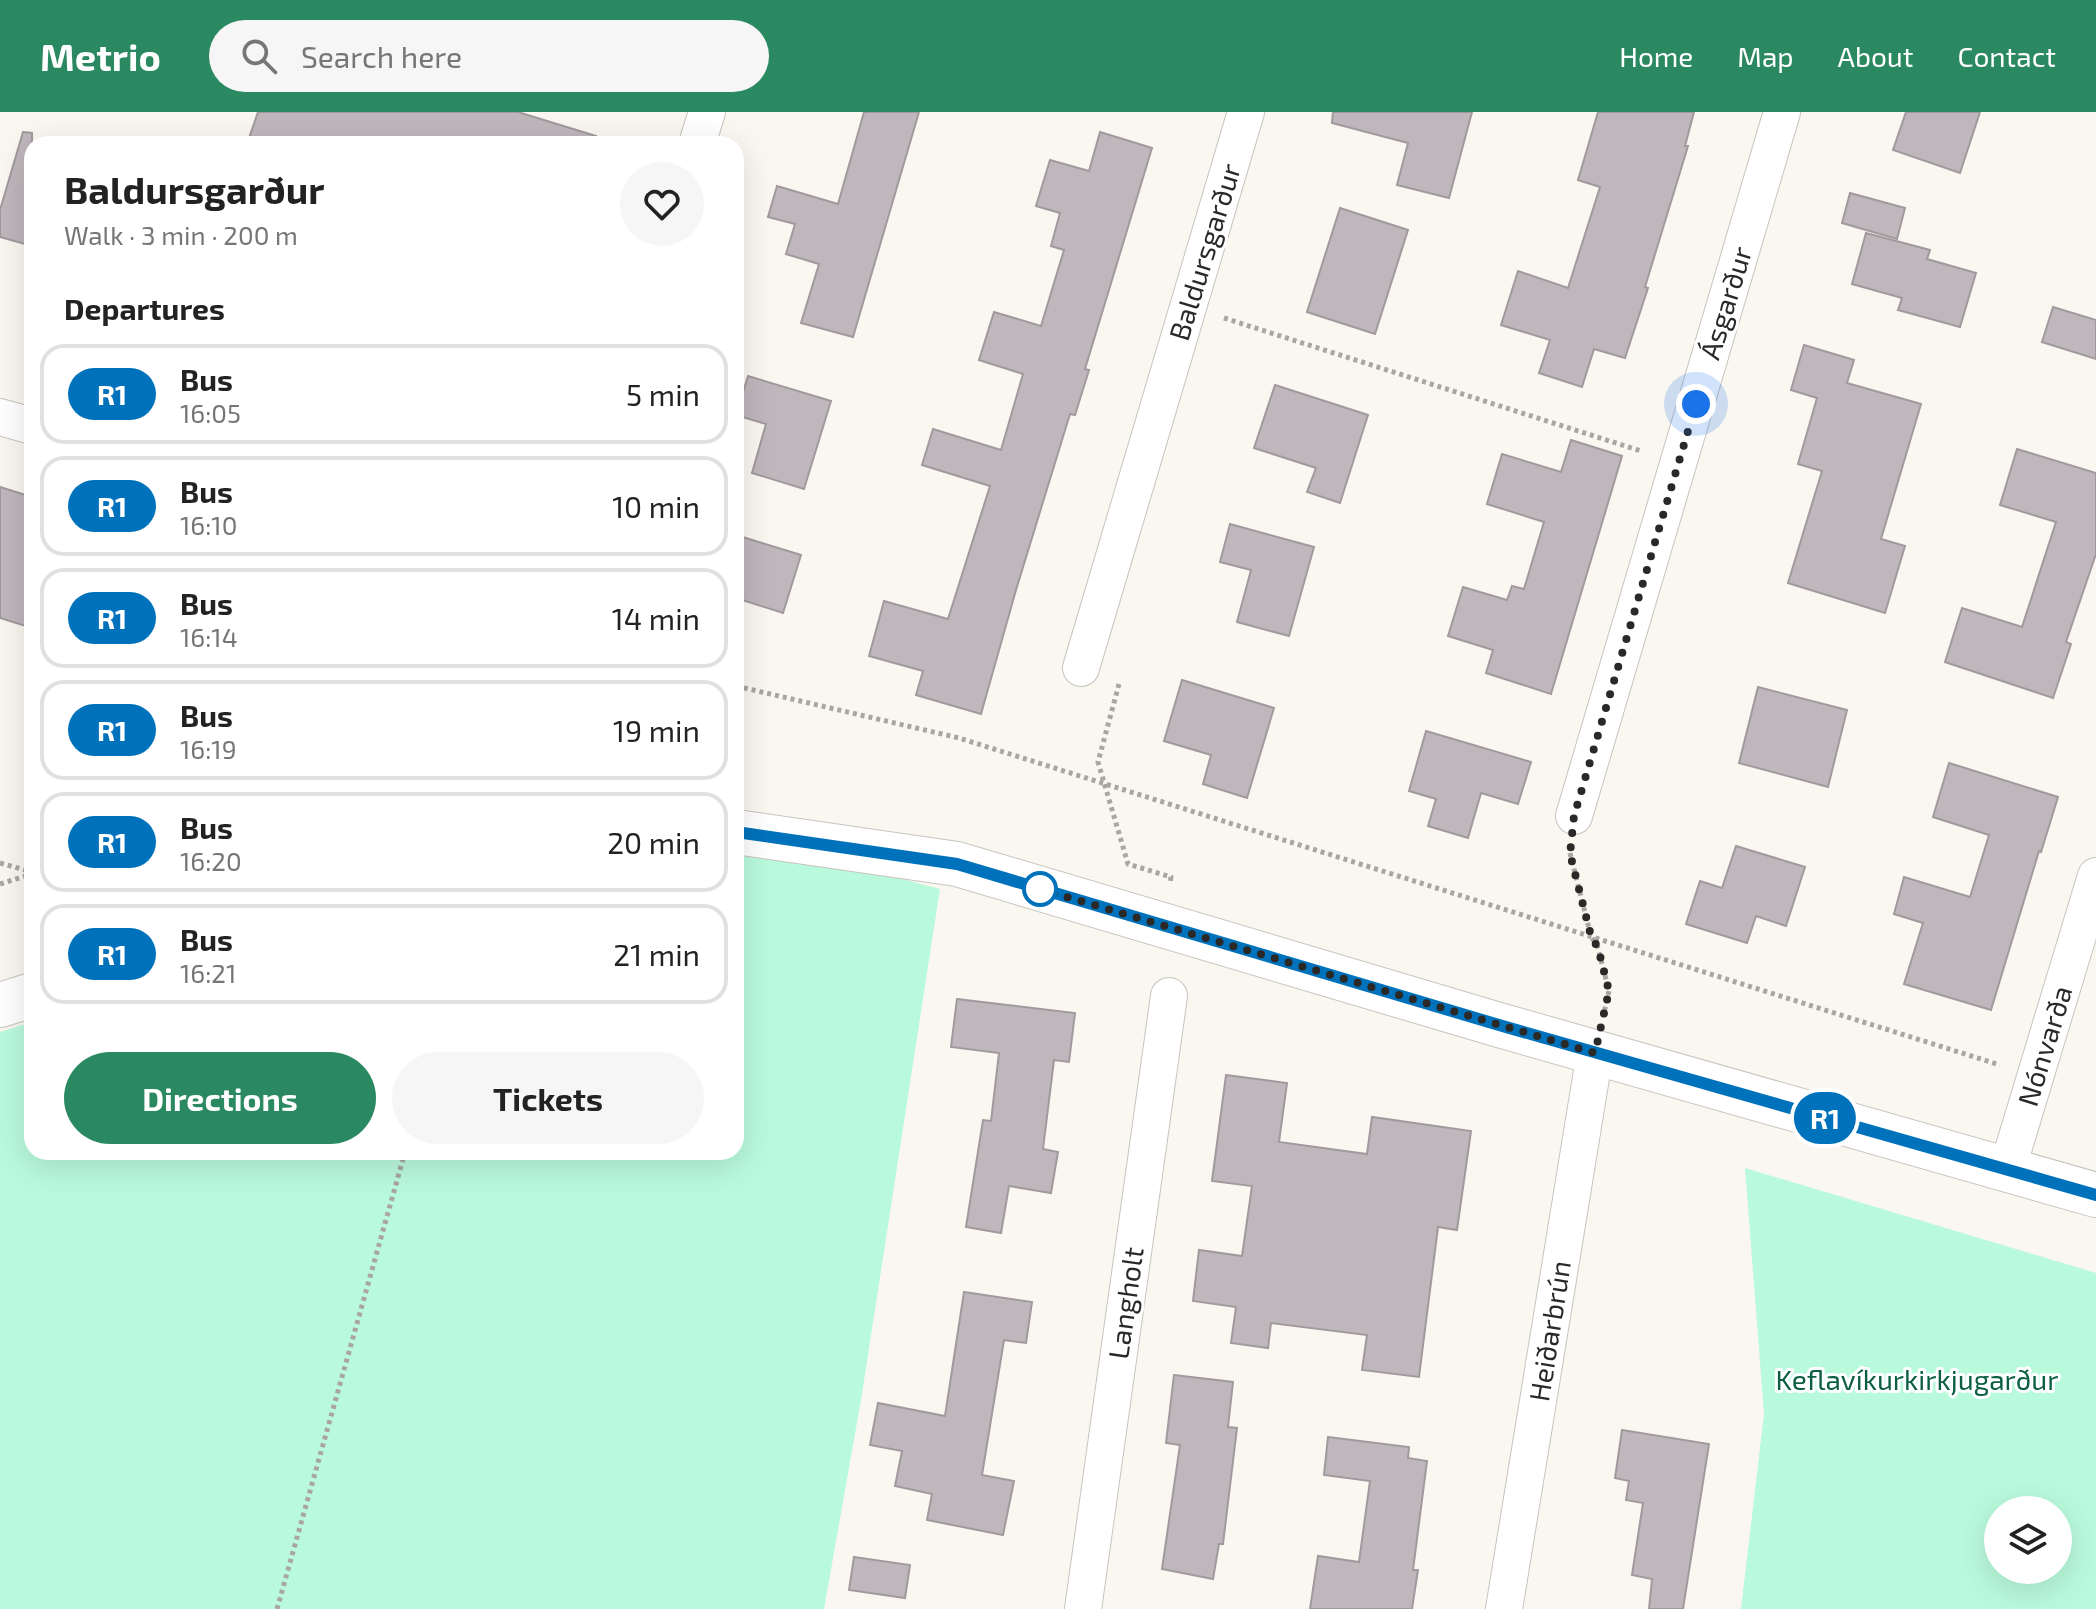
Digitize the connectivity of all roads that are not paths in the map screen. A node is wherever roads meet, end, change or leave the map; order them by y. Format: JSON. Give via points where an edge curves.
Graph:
{"nodes":[{"id":1,"x":707,"y":112,"type":"edge"},
{"id":2,"x":1246,"y":112,"type":"edge"},
{"id":3,"x":1782,"y":112,"type":"edge"},
{"id":4,"x":700,"y":136,"type":"edge"},
{"id":5,"x":0,"y":417,"type":"edge"},
{"id":6,"x":24,"y":424,"type":"edge"},
{"id":7,"x":1081,"y":668,"type":"road end"},
{"id":8,"x":1574,"y":816,"type":"road end"},
{"id":9,"x":744,"y":833,"type":"edge"},
{"id":10,"x":2096,"y":876,"type":"edge"},
{"id":11,"x":1169,"y":996,"type":"dead end"},
{"id":12,"x":24,"y":998,"type":"edge"},
{"id":13,"x":0,"y":1005,"type":"edge"},
{"id":14,"x":1595,"y":1053,"type":"junction"},
{"id":15,"x":2007,"y":1170,"type":"junction"},
{"id":16,"x":2096,"y":1195,"type":"edge"},
{"id":17,"x":1083,"y":1609,"type":"edge"},
{"id":18,"x":1504,"y":1609,"type":"edge"}],
"edges":[{"from":1,"to":4,"type":"street"},
{"from":2,"to":7,"type":"street","name":"Baldursgarður"},
{"from":3,"to":8,"type":"street","name":"Ásgarður"},
{"from":5,"to":6,"type":"street"},
{"from":9,"to":14,"type":"street","via":[[957,864]]},
{"from":10,"to":15,"type":"street","name":"Nónvarða"},
{"from":11,"to":17,"type":"street","name":"Langholt"},
{"from":12,"to":13,"type":"street"},
{"from":14,"to":15,"type":"street"},
{"from":14,"to":18,"type":"street","name":"Heiðarbrún"},
{"from":15,"to":16,"type":"street"}]}
